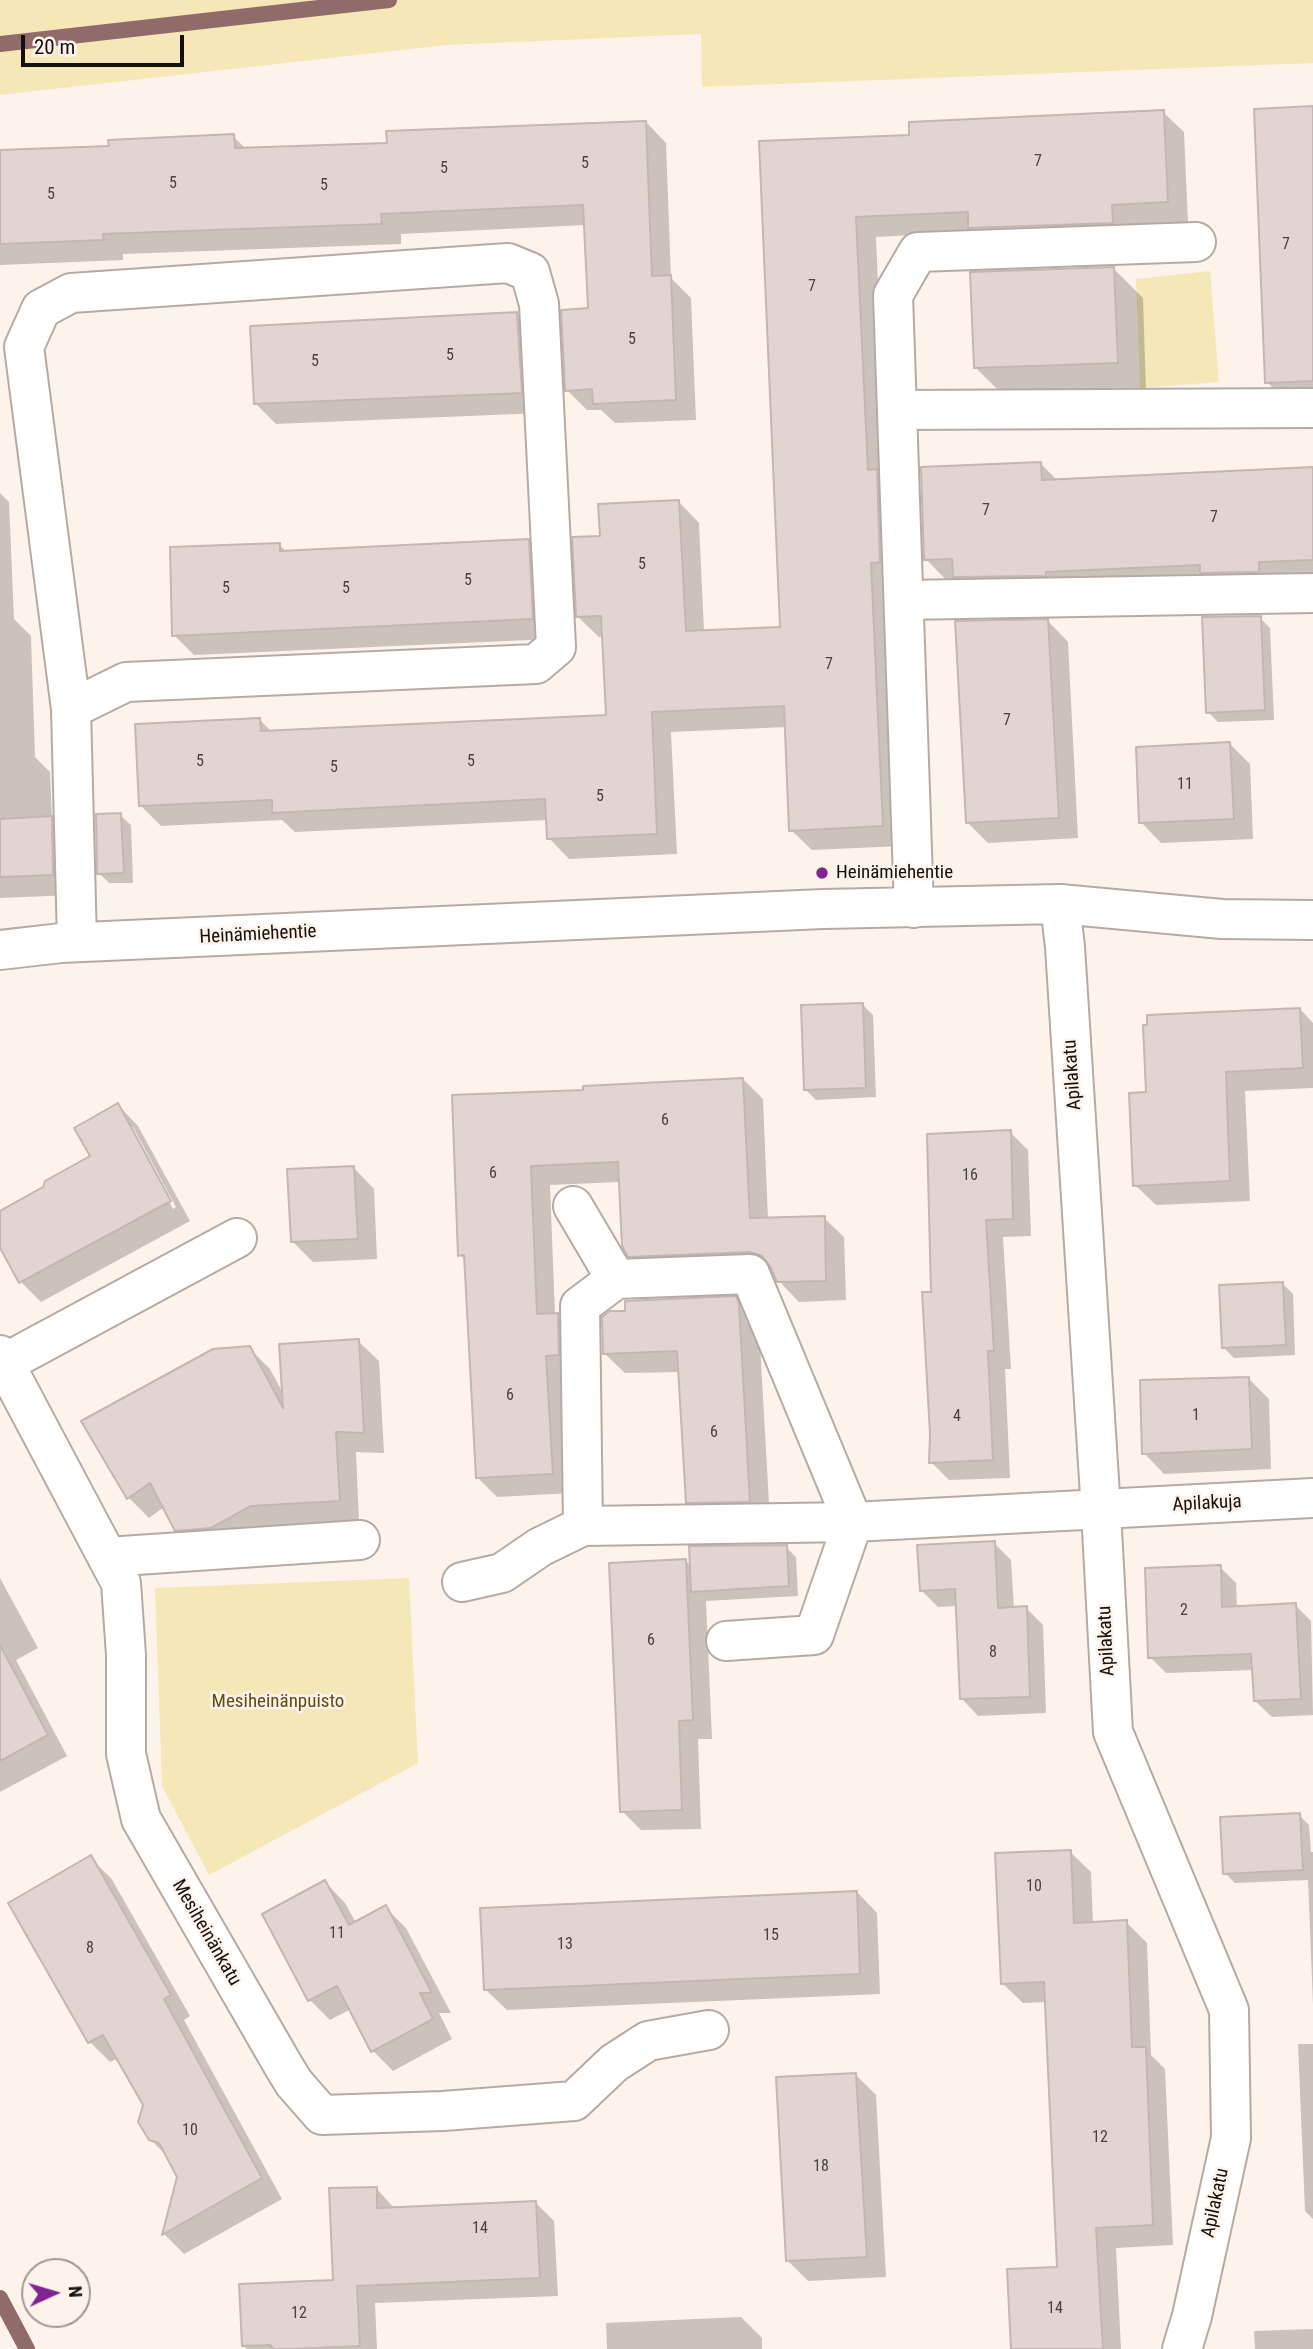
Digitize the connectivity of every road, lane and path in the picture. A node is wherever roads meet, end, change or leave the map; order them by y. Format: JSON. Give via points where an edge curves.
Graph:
{"nodes":[{"id":1,"x":1196,"y":242,"type":"dead end"},
{"id":2,"x":1313,"y":408,"type":"edge"},
{"id":3,"x":898,"y":410,"type":"junction"},
{"id":4,"x":1313,"y":593,"type":"edge"},
{"id":5,"x":904,"y":600,"type":"junction"},
{"id":6,"x":71,"y":709,"type":"junction"},
{"id":7,"x":1060,"y":904,"type":"junction"},
{"id":8,"x":915,"y":908,"type":"junction"},
{"id":9,"x":1313,"y":920,"type":"edge"},
{"id":10,"x":77,"y":943,"type":"junction"},
{"id":11,"x":0,"y":950,"type":"edge"},
{"id":12,"x":573,"y":1206,"type":"dead end"},
{"id":13,"x":237,"y":1238,"type":"dead end"},
{"id":14,"x":616,"y":1279,"type":"junction"},
{"id":15,"x":2,"y":1359,"type":"edge"},
{"id":16,"x":1313,"y":1498,"type":"edge"},
{"id":17,"x":1101,"y":1511,"type":"junction"},
{"id":18,"x":853,"y":1522,"type":"junction"},
{"id":19,"x":583,"y":1526,"type":"junction"},
{"id":20,"x":360,"y":1540,"type":"dead end"},
{"id":21,"x":107,"y":1557,"type":"junction"},
{"id":22,"x":462,"y":1582,"type":"dead end"},
{"id":23,"x":726,"y":1641,"type":"dead end"},
{"id":24,"x":709,"y":2031,"type":"dead end"},
{"id":25,"x":1182,"y":2349,"type":"edge"}],
"edges":[{"from":1,"to":3,"type":"street","via":[[918,252],[893,295]]},
{"from":2,"to":3,"type":"street"},
{"from":3,"to":5,"type":"street"},
{"from":4,"to":5,"type":"street"},
{"from":5,"to":8,"type":"street"},
{"from":6,"to":6,"type":"street","via":[[24,347],[41,309],[71,293],[508,263],[530,272],[539,304],[556,648],[536,664],[127,682]]},
{"from":6,"to":10,"type":"street"},
{"from":7,"to":8,"type":"street","name":"Heinämiehentie"},
{"from":7,"to":9,"type":"street","name":"Heinämiehentie","via":[[1222,919]]},
{"from":7,"to":17,"type":"street","name":"Apilakatu"},
{"from":8,"to":10,"type":"street","name":"Heinämiehentie"},
{"from":10,"to":11,"type":"street","name":"Heinämiehentie"},
{"from":12,"to":14,"type":"street"},
{"from":13,"to":15,"type":"street"},
{"from":14,"to":18,"type":"street","via":[[750,1274]]},
{"from":14,"to":19,"type":"street","via":[[580,1306]]},
{"from":15,"to":21,"type":"street","name":"Mesiheinänkatu"},
{"from":16,"to":17,"type":"street","name":"Apilakuja"},
{"from":17,"to":18,"type":"street","name":"Apilakuja"},
{"from":17,"to":25,"type":"street","name":"Apilakatu","via":[[1113,1732],[1229,2010],[1231,2138]]},
{"from":18,"to":19,"type":"street","name":"Apilakuja"},
{"from":18,"to":23,"type":"street","via":[[814,1635]]},
{"from":19,"to":22,"type":"street","via":[[502,1573]]},
{"from":20,"to":21,"type":"street"},
{"from":21,"to":24,"type":"street","name":"Mesiheinänkatu","via":[[121,1583],[126,1754],[141,1819],[294,2083],[322,2115],[574,2101],[614,2063],[648,2041]]}]}
